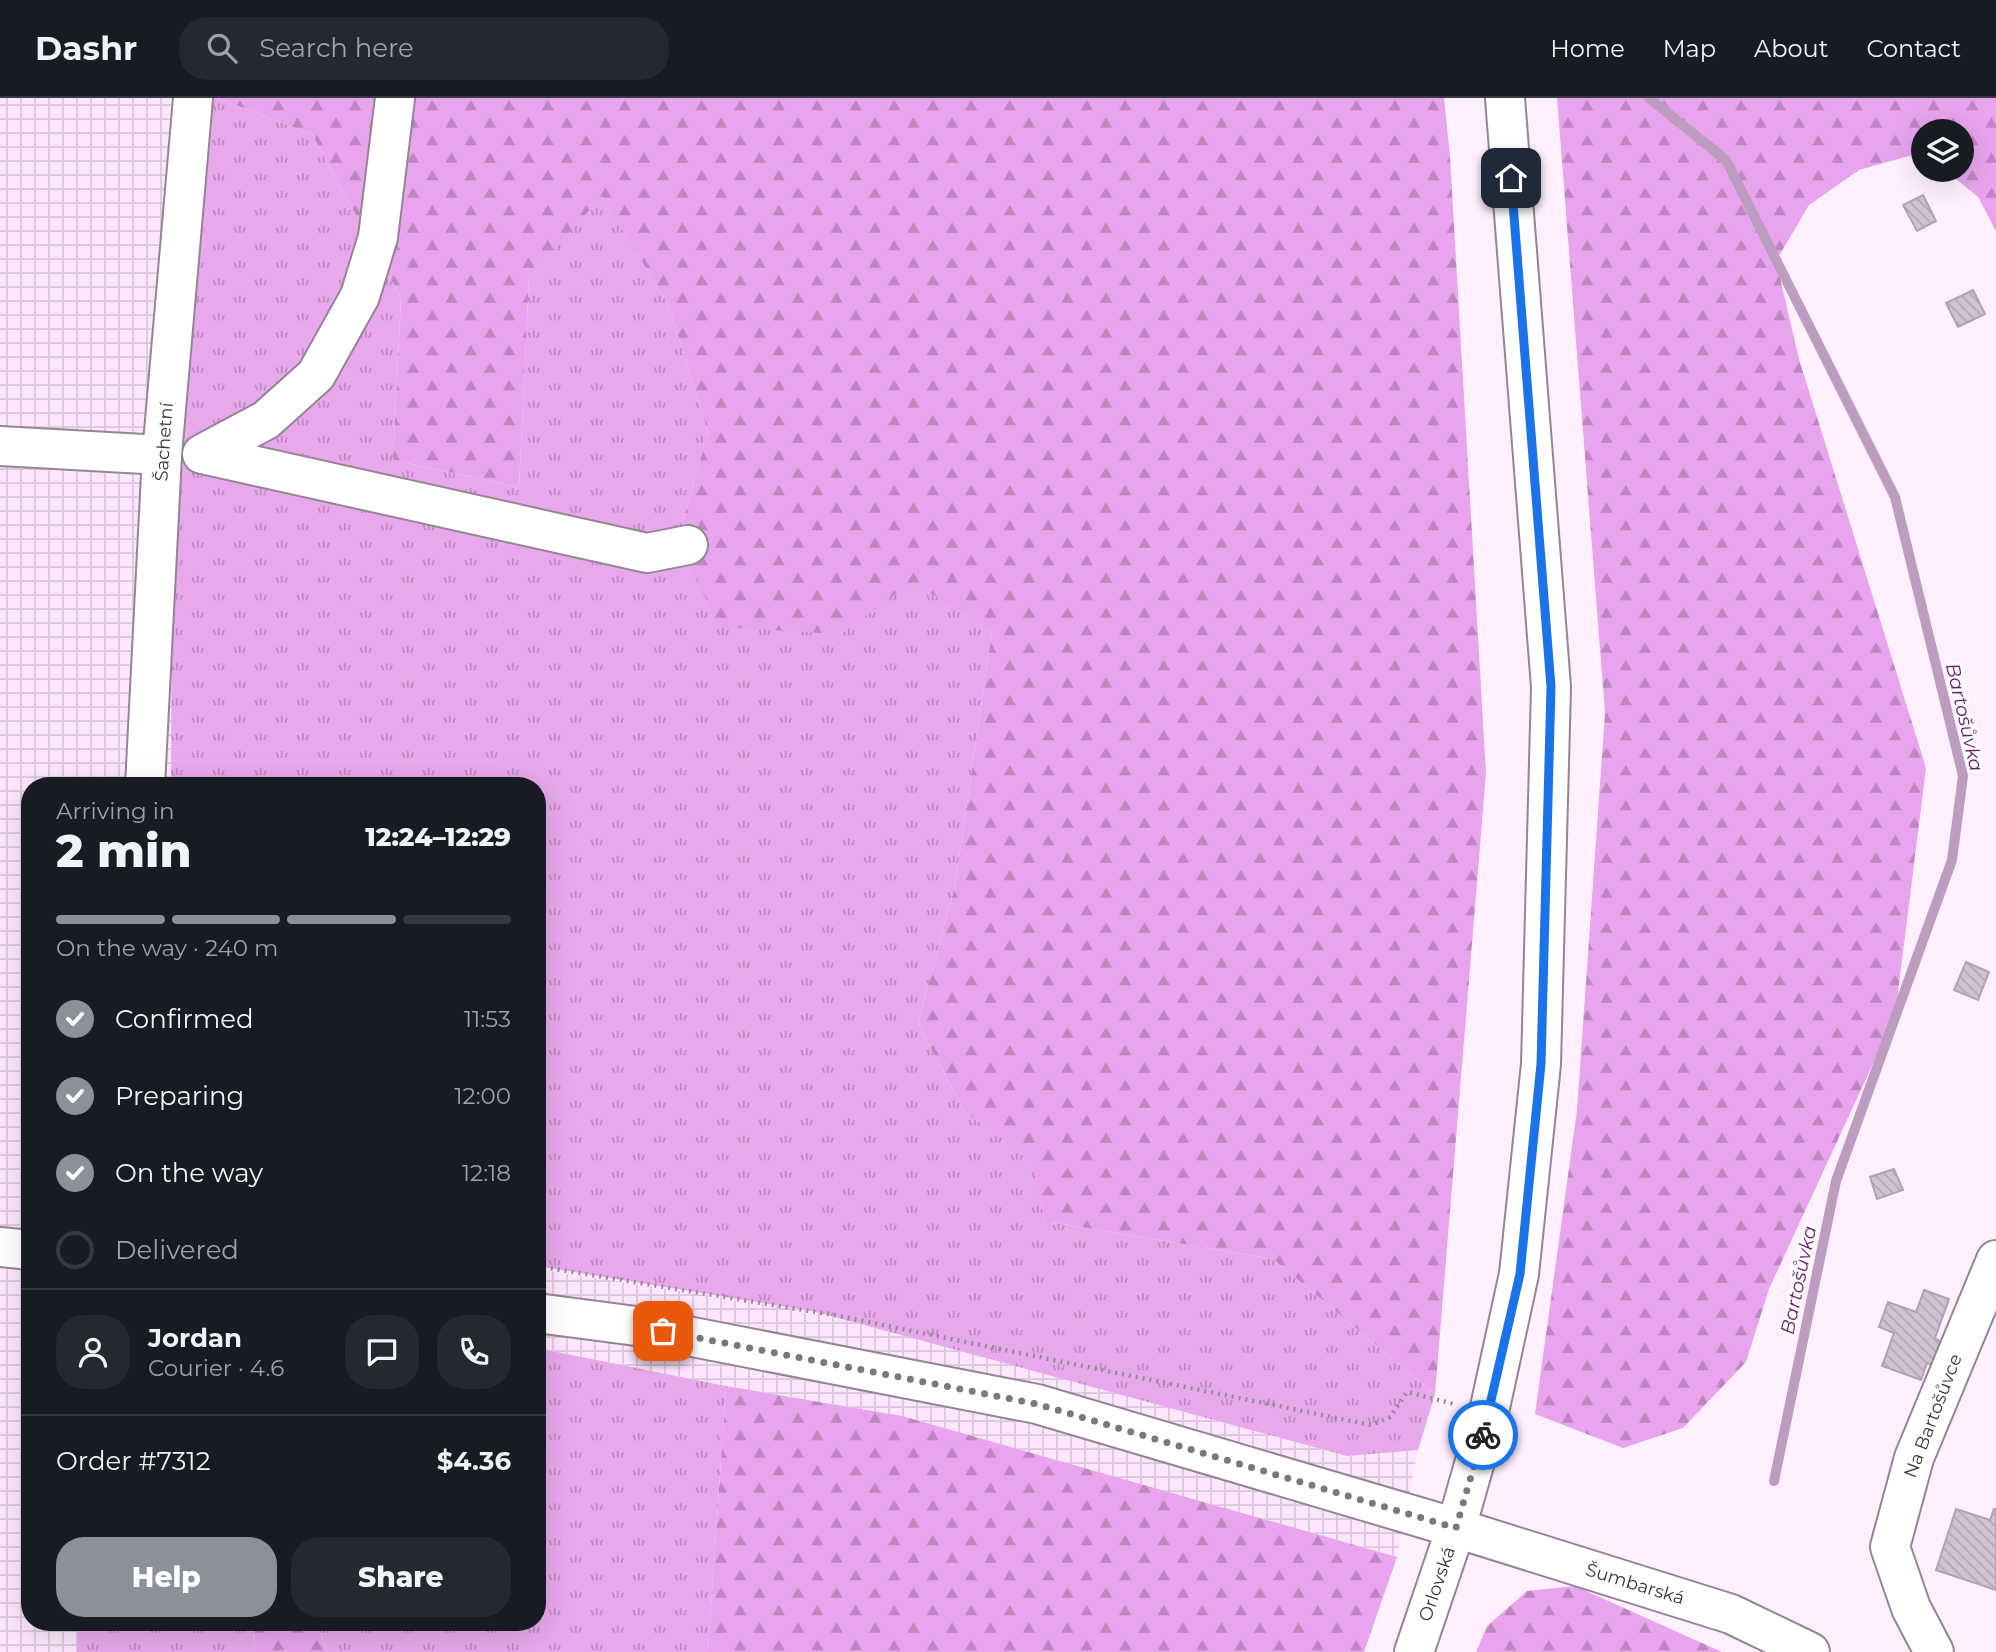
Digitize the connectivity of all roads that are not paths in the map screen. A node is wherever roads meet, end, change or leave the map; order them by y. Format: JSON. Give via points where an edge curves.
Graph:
{"nodes":[{"id":1,"x":193,"y":98,"type":"edge"},
{"id":2,"x":395,"y":98,"type":"edge"},
{"id":3,"x":1504,"y":98,"type":"edge"},
{"id":4,"x":0,"y":446,"type":"edge"},
{"id":5,"x":162,"y":455,"type":"junction"},
{"id":6,"x":688,"y":545,"type":"dead end"},
{"id":7,"x":145,"y":777,"type":"edge"},
{"id":8,"x":0,"y":1247,"type":"edge"},
{"id":9,"x":21,"y":1249,"type":"edge"},
{"id":10,"x":1994,"y":1268,"type":"edge"},
{"id":11,"x":546,"y":1315,"type":"edge"},
{"id":12,"x":1456,"y":1528,"type":"junction"},
{"id":13,"x":1414,"y":1652,"type":"edge"},
{"id":14,"x":1810,"y":1652,"type":"edge"},
{"id":15,"x":1934,"y":1652,"type":"edge"}],
"edges":[{"from":1,"to":5,"type":"street","name":"Šachetní"},
{"from":2,"to":6,"type":"street","via":[[378,237],[360,296],[316,375],[266,420],[202,454],[647,553]]},
{"from":3,"to":12,"type":"street","name":"Orlovská","via":[[1551,687],[1541,1064],[1520,1274],[1489,1412]]},
{"from":4,"to":5,"type":"street"},
{"from":5,"to":7,"type":"street","name":"Šachetní"},
{"from":8,"to":9,"type":"street"},
{"from":10,"to":15,"type":"street","name":"Na Bartošůvce","via":[[1914,1458],[1890,1547],[1911,1608]]},
{"from":11,"to":12,"type":"street","name":"Šumbarská","via":[[636,1326],[1037,1404]]},
{"from":12,"to":13,"type":"street","name":"Orlovská"},
{"from":12,"to":14,"type":"street","name":"Šumbarská","via":[[1731,1614]]}]}
